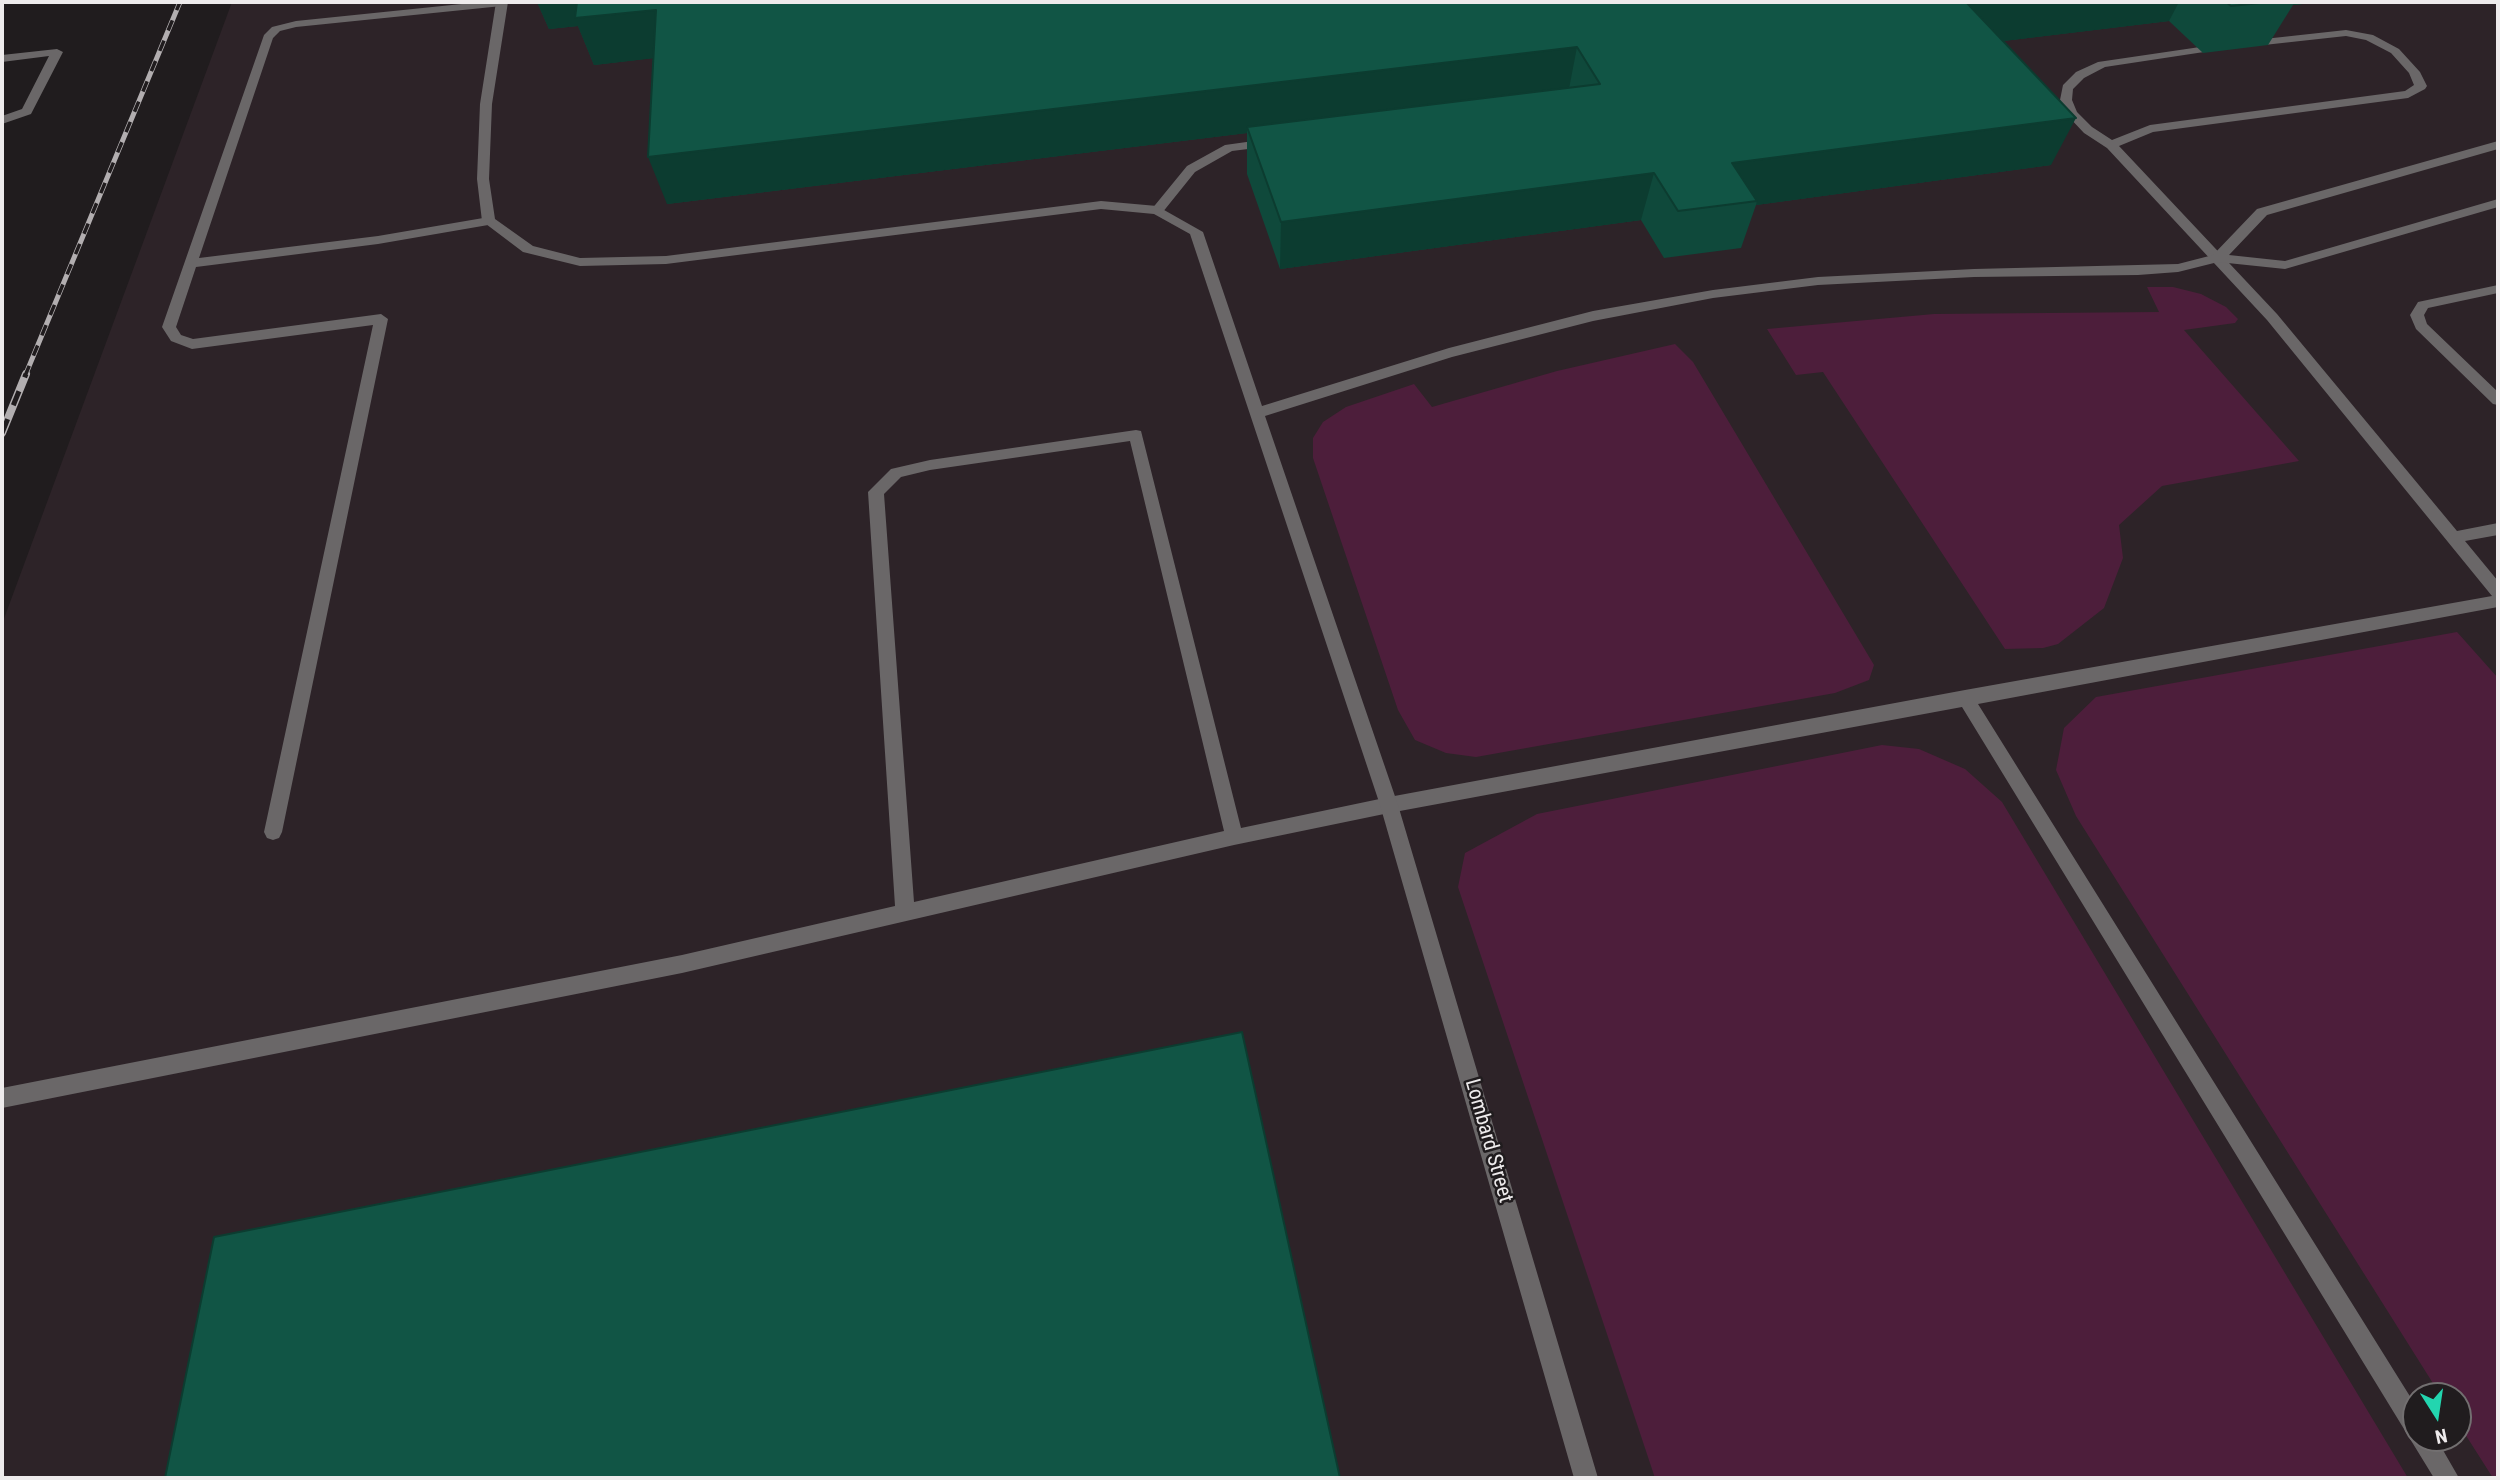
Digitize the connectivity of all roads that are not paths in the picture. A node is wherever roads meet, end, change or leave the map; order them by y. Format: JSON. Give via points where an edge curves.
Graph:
{"nodes":[{"id":1,"x":502,"y":3,"type":"edge"},
{"id":2,"x":2264,"y":42,"type":"dead end"},
{"id":3,"x":2200,"y":50,"type":"dead end"},
{"id":4,"x":2,"y":58,"type":"edge"},
{"id":5,"x":2,"y":120,"type":"edge"},
{"id":6,"x":1283,"y":141,"type":"edge"},
{"id":7,"x":2111,"y":145,"type":"junction"},
{"id":8,"x":2498,"y":145,"type":"edge"},
{"id":9,"x":2498,"y":203,"type":"edge"},
{"id":10,"x":1157,"y":211,"type":"junction"},
{"id":11,"x":489,"y":221,"type":"junction"},
{"id":12,"x":2218,"y":258,"type":"junction"},
{"id":13,"x":189,"y":264,"type":"junction"},
{"id":14,"x":2498,"y":289,"type":"edge"},
{"id":15,"x":2498,"y":400,"type":"edge"},
{"id":16,"x":1257,"y":414,"type":"junction"},
{"id":17,"x":2498,"y":529,"type":"edge"},
{"id":18,"x":2454,"y":537,"type":"junction"},
{"id":19,"x":2498,"y":592,"type":"edge"},
{"id":20,"x":2498,"y":601,"type":"edge"},
{"id":21,"x":1965,"y":697,"type":"junction"},
{"id":22,"x":1389,"y":805,"type":"junction"},
{"id":23,"x":273,"y":832,"type":"dead end"},
{"id":24,"x":1234,"y":837,"type":"junction"},
{"id":25,"x":905,"y":913,"type":"junction"},
{"id":26,"x":2,"y":1098,"type":"edge"},
{"id":27,"x":2402,"y":1405,"type":"edge"},
{"id":28,"x":2431,"y":1452,"type":"edge"},
{"id":29,"x":1587,"y":1478,"type":"edge"},
{"id":30,"x":2447,"y":1478,"type":"edge"}],
"edges":[{"from":1,"to":11,"type":"street","via":[[485,104],[483,179]]},
{"from":1,"to":13,"type":"street","via":[[276,29],[268,37]]},
{"from":2,"to":7,"type":"street","via":[[2346,33],[2369,37],[2395,51],[2421,86],[2408,94],[2150,129]]},
{"from":3,"to":7,"type":"street","via":[[2102,64],[2067,88],[2072,113]]},
{"from":4,"to":5,"type":"street","via":[[57,52],[27,111]]},
{"from":6,"to":10,"type":"street","via":[[1229,148],[1191,169]]},
{"from":7,"to":12,"type":"street"},
{"from":8,"to":12,"type":"street","via":[[2262,212]]},
{"from":9,"to":12,"type":"street","via":[[2285,265]]},
{"from":10,"to":11,"type":"street","via":[[1101,205],[666,260],[580,262],[528,248]]},
{"from":10,"to":16,"type":"street","name":"Lombard Street","via":[[1196,232]]},
{"from":11,"to":13,"type":"street"},
{"from":12,"to":16,"type":"street","via":[[2138,271],[1818,281],[1713,294],[1593,316],[1449,353]]},
{"from":12,"to":18,"type":"street"},
{"from":13,"to":23,"type":"street","via":[[169,327],[176,338],[192,344],[381,320]]},
{"from":14,"to":15,"type":"street","via":[[2423,305],[2417,315],[2421,326]]},
{"from":16,"to":22,"type":"street","name":"Lombard Street"},
{"from":17,"to":18,"type":"street"},
{"from":18,"to":19,"type":"street"},
{"from":20,"to":21,"type":"street"},
{"from":21,"to":22,"type":"street"},
{"from":21,"to":27,"type":"street"},
{"from":22,"to":24,"type":"street"},
{"from":22,"to":29,"type":"street","name":"Lombard Street"},
{"from":24,"to":25,"type":"street"},
{"from":24,"to":25,"type":"street","via":[[1136,435],[930,465],[896,473],[876,492]]},
{"from":25,"to":26,"type":"street","via":[[682,964]]},
{"from":28,"to":30,"type":"street"}]}
